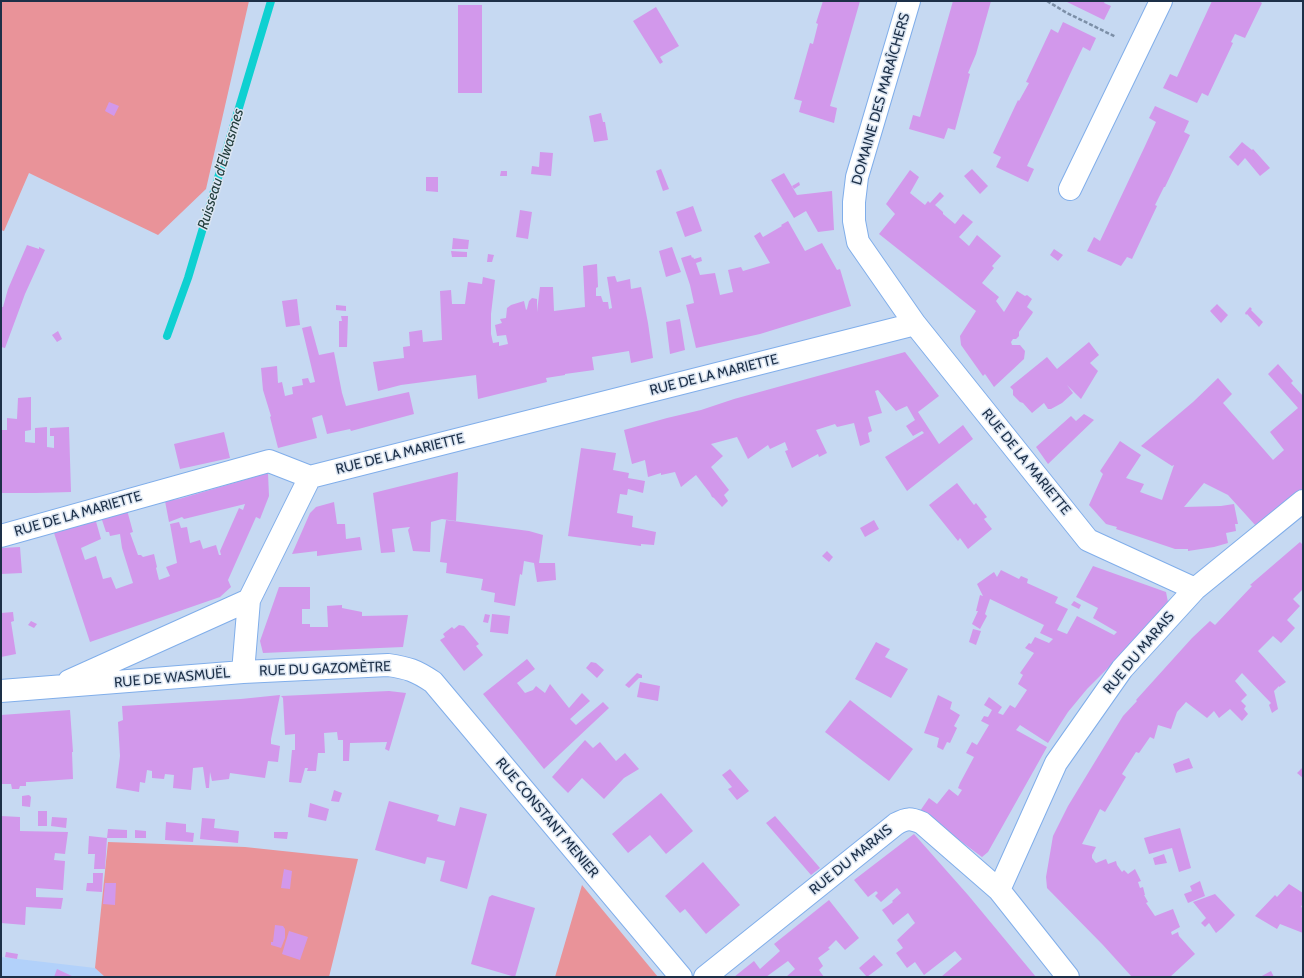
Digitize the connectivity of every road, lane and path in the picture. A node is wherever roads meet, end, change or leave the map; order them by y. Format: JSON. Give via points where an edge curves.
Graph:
{"nodes":[{"id":1,"x":909,"y":1,"type":"edge"},
{"id":2,"x":1047,"y":1,"type":"edge"},
{"id":3,"x":1161,"y":1,"type":"edge"},
{"id":4,"x":1138,"y":48,"type":"junction"},
{"id":5,"x":1070,"y":189,"type":"dead end"},
{"id":6,"x":914,"y":324,"type":"junction"},
{"id":7,"x":310,"y":477,"type":"junction"},
{"id":8,"x":1303,"y":501,"type":"edge"},
{"id":9,"x":1,"y":536,"type":"edge"},
{"id":10,"x":1195,"y":589,"type":"junction"},
{"id":11,"x":250,"y":600,"type":"junction"},
{"id":12,"x":407,"y":668,"type":"joint"},
{"id":13,"x":243,"y":672,"type":"junction"},
{"id":14,"x":53,"y":688,"type":"junction"},
{"id":15,"x":1,"y":691,"type":"edge"},
{"id":16,"x":999,"y":890,"type":"junction"},
{"id":17,"x":681,"y":977,"type":"edge"},
{"id":18,"x":705,"y":977,"type":"edge"},
{"id":19,"x":1068,"y":977,"type":"edge"}],
"edges":[{"from":1,"to":6,"type":"street","name":"DOMAINE DES MARAÎCHERS","via":[[857,177],[854,221],[858,242]]},
{"from":2,"to":4,"type":"path"},
{"from":3,"to":4,"type":"street"},
{"from":4,"to":5,"type":"street"},
{"from":6,"to":7,"type":"street","name":"RUE DE LA MARIETTE"},
{"from":6,"to":10,"type":"street","name":"RUE DE LA MARIETTE","via":[[1088,540]]},
{"from":7,"to":9,"type":"street","name":"RUE DE LA MARIETTE","via":[[269,461]]},
{"from":7,"to":11,"type":"street","name":"RUE DE WASMUËL"},
{"from":8,"to":10,"type":"street"},
{"from":10,"to":16,"type":"street","name":"RUE DU MARAIS","via":[[1122,669],[1056,763]]},
{"from":11,"to":13,"type":"street","name":"RUE DE WASMUËL"},
{"from":11,"to":14,"type":"street","name":"RUE DE WASMUËL"},
{"from":12,"to":13,"type":"street","name":"RUE DU GAZOMÈTRE","via":[[388,665]]},
{"from":12,"to":17,"type":"street","name":"RUE CONSTANT MENIER","via":[[433,682]]},
{"from":13,"to":14,"type":"street","name":"RUE DE WASMUËL"},
{"from":14,"to":15,"type":"street","name":"RUE DE WASMUËL"},
{"from":16,"to":18,"type":"street","name":"RUE DU MARAIS","via":[[922,823],[912,819],[904,820]]},
{"from":16,"to":19,"type":"street","name":"RUE DU MARAIS"}]}
